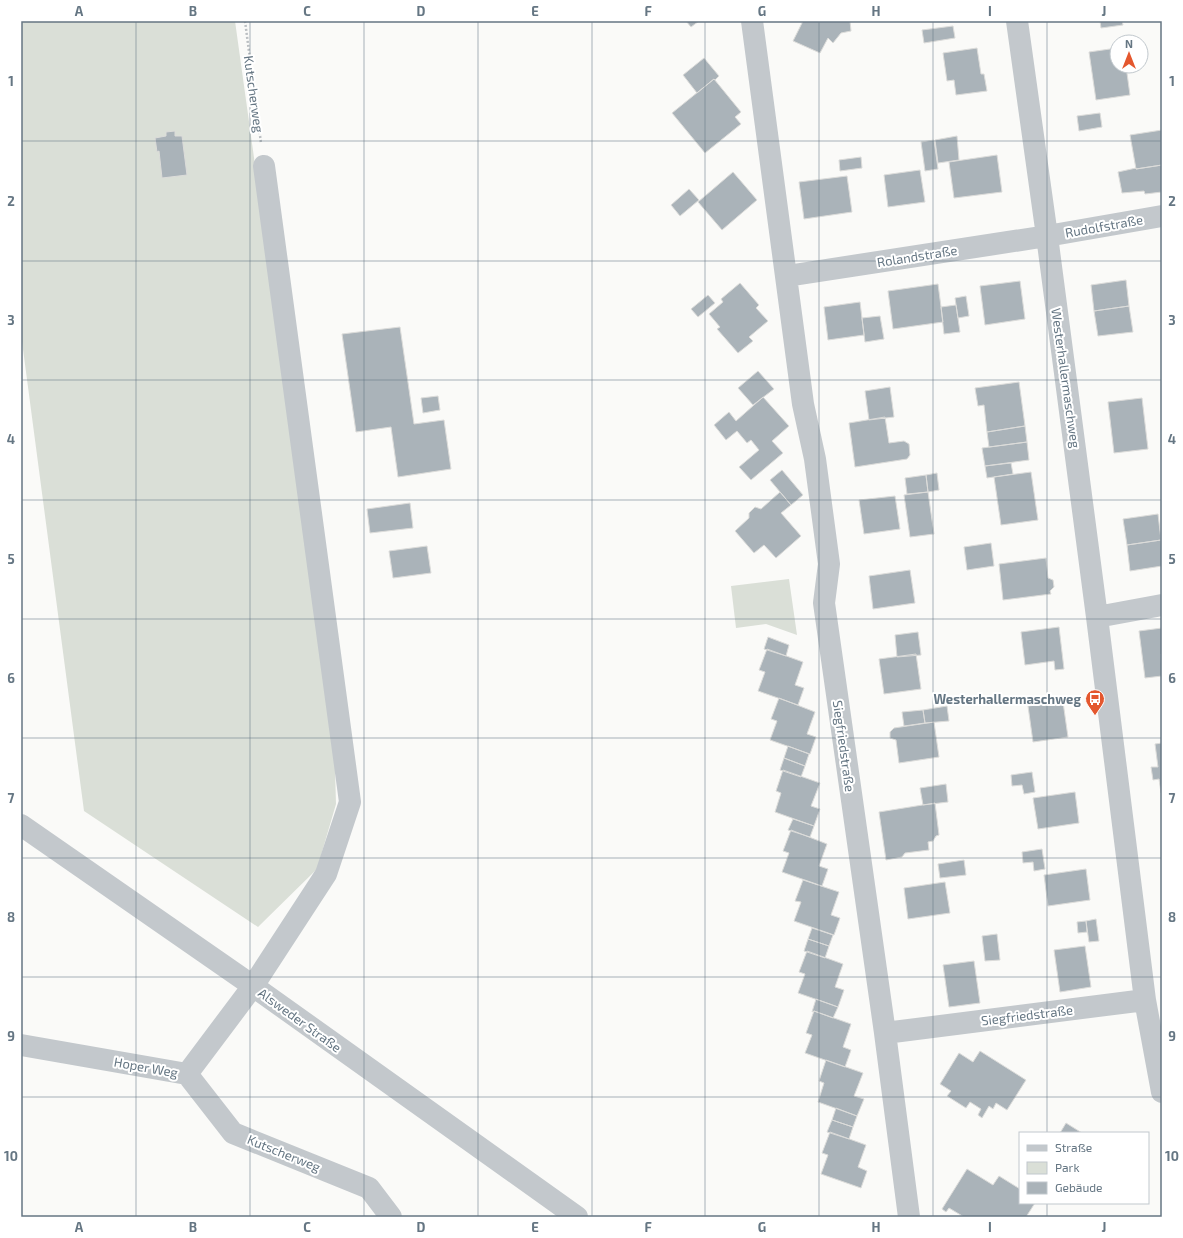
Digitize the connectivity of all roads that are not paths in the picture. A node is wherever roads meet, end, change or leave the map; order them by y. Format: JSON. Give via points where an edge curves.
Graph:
{"nodes":[{"id":1,"x":752,"y":21,"type":"edge"},
{"id":2,"x":1016,"y":21,"type":"edge"},
{"id":3,"x":264,"y":166,"type":"road end"},
{"id":4,"x":1162,"y":216,"type":"edge"},
{"id":5,"x":1047,"y":236,"type":"junction"},
{"id":6,"x":787,"y":276,"type":"junction"},
{"id":7,"x":1162,"y":605,"type":"edge"},
{"id":8,"x":1097,"y":617,"type":"junction"},
{"id":9,"x":21,"y":825,"type":"edge"},
{"id":10,"x":253,"y":986,"type":"junction"},
{"id":11,"x":1145,"y":1000,"type":"junction"},
{"id":12,"x":885,"y":1033,"type":"junction"},
{"id":13,"x":21,"y":1045,"type":"edge"},
{"id":14,"x":187,"y":1074,"type":"junction"},
{"id":15,"x":1162,"y":1092,"type":"edge"},
{"id":16,"x":391,"y":1217,"type":"edge"},
{"id":17,"x":577,"y":1217,"type":"edge"},
{"id":18,"x":909,"y":1217,"type":"edge"}],
"edges":[{"from":1,"to":6,"type":"street"},
{"from":2,"to":5,"type":"street","name":"Westerhallermaschweg"},
{"from":3,"to":10,"type":"street","name":"Hoper Weg","via":[[350,802],[326,874]]},
{"from":4,"to":5,"type":"street","name":"Rudolfstraße"},
{"from":5,"to":6,"type":"street","name":"Rolandstraße"},
{"from":5,"to":8,"type":"street","name":"Westerhallermaschweg"},
{"from":6,"to":12,"type":"street","name":"Siegfriedstraße","via":[[803,404],[815,459],[829,564],[824,603]]},
{"from":7,"to":8,"type":"street"},
{"from":8,"to":11,"type":"street","name":"Westerhallermaschweg"},
{"from":9,"to":10,"type":"street","name":"Alsweder Straße"},
{"from":10,"to":14,"type":"street","name":"Hoper Weg"},
{"from":10,"to":17,"type":"street","name":"Alsweder Straße"},
{"from":11,"to":12,"type":"street","name":"Siegfriedstraße"},
{"from":11,"to":15,"type":"street","name":"Westerhallermaschweg"},
{"from":12,"to":18,"type":"street","name":"Siegfriedstraße"},
{"from":13,"to":14,"type":"street","name":"Hoper Weg"},
{"from":14,"to":16,"type":"street","name":"Kutscherweg","via":[[233,1133],[369,1188]]}]}
